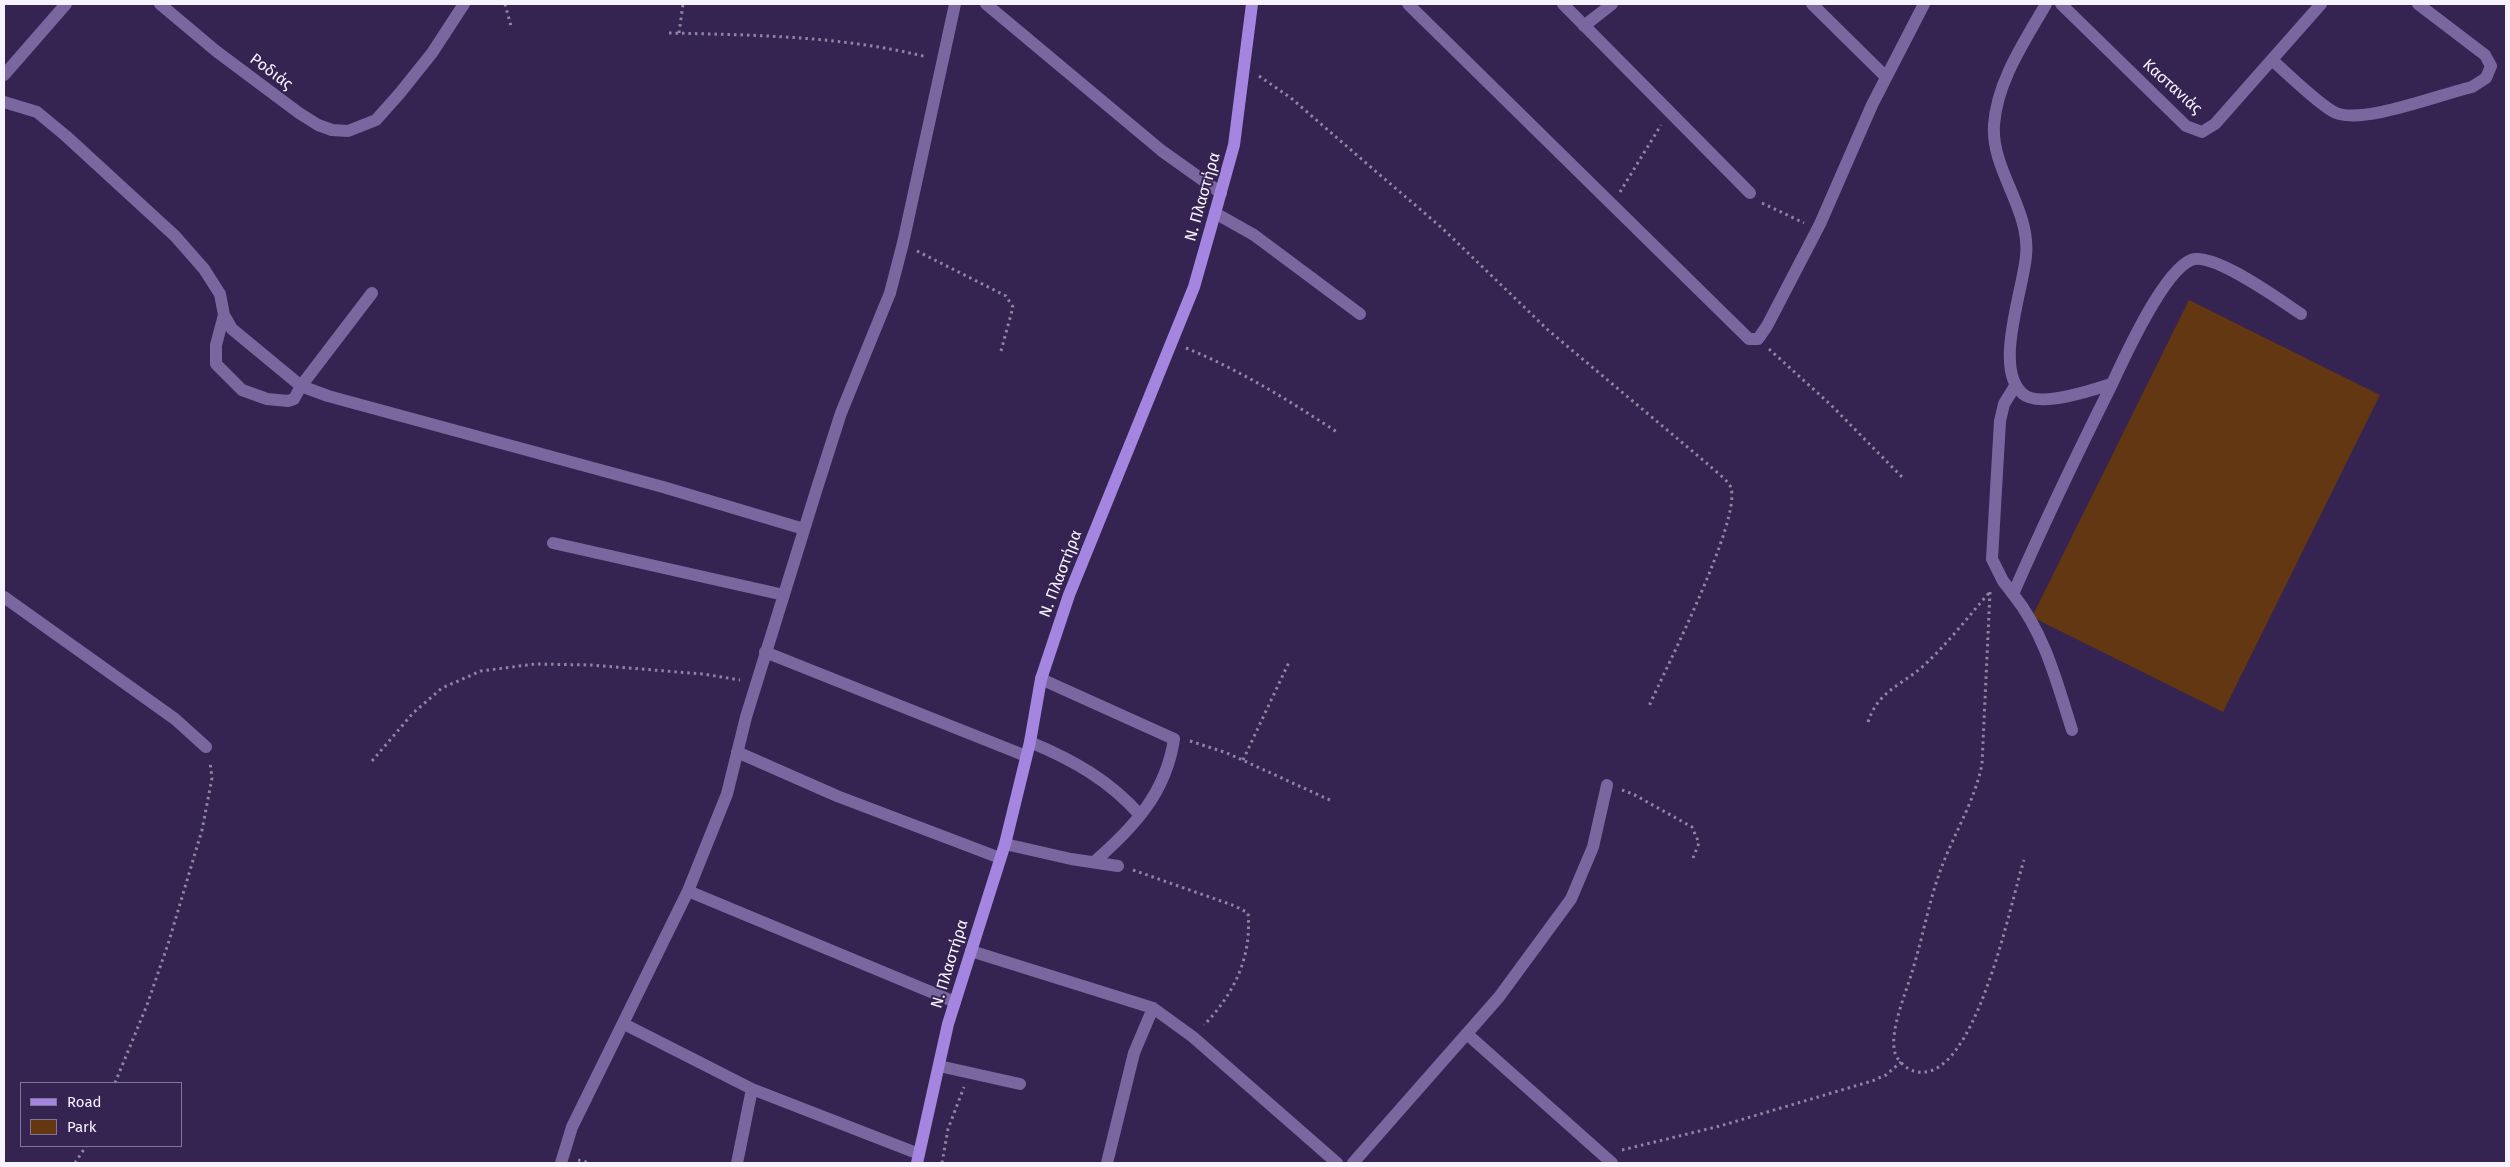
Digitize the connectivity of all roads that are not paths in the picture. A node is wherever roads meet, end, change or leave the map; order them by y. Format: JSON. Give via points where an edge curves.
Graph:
{"nodes":[{"id":1,"x":66,"y":4,"type":"edge"},
{"id":2,"x":160,"y":4,"type":"edge"},
{"id":3,"x":464,"y":4,"type":"edge"},
{"id":4,"x":955,"y":4,"type":"edge"},
{"id":5,"x":986,"y":4,"type":"edge"},
{"id":6,"x":1252,"y":4,"type":"edge"},
{"id":7,"x":1408,"y":4,"type":"edge"},
{"id":8,"x":1563,"y":4,"type":"edge"},
{"id":9,"x":1612,"y":4,"type":"edge"},
{"id":10,"x":1812,"y":4,"type":"edge"},
{"id":11,"x":1924,"y":4,"type":"edge"},
{"id":12,"x":2046,"y":4,"type":"edge"},
{"id":13,"x":2061,"y":4,"type":"edge"},
{"id":14,"x":2321,"y":4,"type":"edge"},
{"id":15,"x":2418,"y":4,"type":"edge"},
{"id":16,"x":1584,"y":26,"type":"junction"},
{"id":17,"x":2272,"y":60,"type":"junction"},
{"id":18,"x":4,"y":75,"type":"edge"},
{"id":19,"x":1886,"y":77,"type":"junction"},
{"id":20,"x":4,"y":102,"type":"edge"},
{"id":21,"x":1221,"y":193,"type":"junction"},
{"id":22,"x":1750,"y":193,"type":"road end"},
{"id":23,"x":1215,"y":213,"type":"junction"},
{"id":24,"x":372,"y":293,"type":"dead end"},
{"id":25,"x":1360,"y":314,"type":"dead end"},
{"id":26,"x":2301,"y":314,"type":"dead end"},
{"id":27,"x":224,"y":315,"type":"junction"},
{"id":28,"x":2111,"y":384,"type":"junction"},
{"id":29,"x":300,"y":386,"type":"junction"},
{"id":30,"x":2015,"y":386,"type":"junction"},
{"id":31,"x":804,"y":529,"type":"junction"},
{"id":32,"x":553,"y":543,"type":"dead end"},
{"id":33,"x":2014,"y":594,"type":"junction"},
{"id":34,"x":784,"y":595,"type":"junction"},
{"id":35,"x":4,"y":597,"type":"edge"},
{"id":36,"x":765,"y":652,"type":"junction"},
{"id":37,"x":1041,"y":679,"type":"junction"},
{"id":38,"x":2072,"y":730,"type":"dead end"},
{"id":39,"x":1030,"y":742,"type":"junction"},
{"id":40,"x":206,"y":746,"type":"road end"},
{"id":41,"x":737,"y":752,"type":"junction"},
{"id":42,"x":1026,"y":756,"type":"junction"},
{"id":43,"x":1607,"y":785,"type":"road end"},
{"id":44,"x":1140,"y":815,"type":"junction"},
{"id":45,"x":1005,"y":844,"type":"junction"},
{"id":46,"x":1000,"y":858,"type":"junction"},
{"id":47,"x":1094,"y":862,"type":"junction"},
{"id":48,"x":1118,"y":866,"type":"road end"},
{"id":49,"x":688,"y":891,"type":"junction"},
{"id":50,"x":971,"y":951,"type":"junction"},
{"id":51,"x":955,"y":1002,"type":"junction"},
{"id":52,"x":1152,"y":1008,"type":"junction"},
{"id":53,"x":624,"y":1024,"type":"junction"},
{"id":54,"x":1467,"y":1034,"type":"junction"},
{"id":55,"x":939,"y":1066,"type":"junction"},
{"id":56,"x":1020,"y":1084,"type":"dead end"},
{"id":57,"x":752,"y":1089,"type":"junction"},
{"id":58,"x":918,"y":1159,"type":"edge"},
{"id":59,"x":1608,"y":1159,"type":"edge"},
{"id":60,"x":561,"y":1163,"type":"edge"},
{"id":61,"x":737,"y":1163,"type":"edge"},
{"id":62,"x":1107,"y":1163,"type":"edge"},
{"id":63,"x":1337,"y":1163,"type":"edge"},
{"id":64,"x":1353,"y":1163,"type":"edge"}],
"edges":[{"from":1,"to":18,"type":"street"},
{"from":2,"to":3,"type":"street","name":"Ροδιάς","via":[[216,51],[318,125],[348,131],[376,120],[432,53]]},
{"from":4,"to":31,"type":"street","via":[[890,293],[841,413]]},
{"from":5,"to":21,"type":"street","via":[[1162,151]]},
{"from":6,"to":21,"type":"street","name":"Ν. Πλαστήρα","via":[[1234,145]]},
{"from":7,"to":19,"type":"street","via":[[1749,339],[1758,339],[1817,230]]},
{"from":8,"to":16,"type":"street"},
{"from":9,"to":16,"type":"street"},
{"from":10,"to":19,"type":"street"},
{"from":11,"to":19,"type":"street"},
{"from":12,"to":30,"type":"street","via":[[2012,65],[1998,102],[1994,126],[1998,152],[2023,220],[2027,254],[2009,350],[2010,374]]},
{"from":13,"to":17,"type":"street","name":"Καστανιάς","via":[[2186,126],[2202,132],[2215,124]]},
{"from":14,"to":17,"type":"street","name":"Καστανιάς"},
{"from":15,"to":17,"type":"street","via":[[2485,55],[2492,66],[2486,78],[2472,86],[2365,116],[2346,117],[2333,112]]},
{"from":16,"to":22,"type":"street"},
{"from":20,"to":27,"type":"street","via":[[37,112],[175,236],[210,277],[220,294]]},
{"from":21,"to":23,"type":"street","name":"Ν. Πλαστήρα"},
{"from":23,"to":25,"type":"street","via":[[1254,235]]},
{"from":23,"to":37,"type":"street","name":"Ν. Πλαστήρα","via":[[1194,287],[1069,595]]},
{"from":24,"to":29,"type":"street"},
{"from":26,"to":28,"type":"street","via":[[2222,264],[2191,260],[2174,274],[2140,325]]},
{"from":27,"to":29,"type":"street","via":[[238,334]]},
{"from":27,"to":29,"type":"street","via":[[216,345],[216,364],[226,377],[242,390],[267,399],[294,399]]},
{"from":28,"to":30,"type":"street","via":[[2071,396],[2038,399],[2025,396]]},
{"from":28,"to":33,"type":"street","via":[[2050,508]]},
{"from":29,"to":31,"type":"street"},
{"from":30,"to":33,"type":"street","via":[[2004,404],[2000,421],[1992,559]]},
{"from":31,"to":34,"type":"street"},
{"from":32,"to":34,"type":"street"},
{"from":33,"to":38,"type":"street","via":[[2046,648]]},
{"from":34,"to":36,"type":"street"},
{"from":35,"to":40,"type":"street","via":[[175,719]]},
{"from":36,"to":41,"type":"street"},
{"from":36,"to":42,"type":"street"},
{"from":37,"to":39,"type":"street","name":"Ν. Πλαστήρα"},
{"from":37,"to":44,"type":"street","via":[[1174,739],[1163,782]]},
{"from":39,"to":42,"type":"street","name":"Ν. Πλαστήρα"},
{"from":39,"to":44,"type":"street","via":[[1092,772],[1123,796]]},
{"from":41,"to":46,"type":"street","via":[[837,796]]},
{"from":41,"to":49,"type":"street","via":[[727,794]]},
{"from":42,"to":45,"type":"street","name":"Ν. Πλαστήρα"},
{"from":43,"to":54,"type":"street","via":[[1593,847],[1571,899],[1499,997]]},
{"from":44,"to":47,"type":"street"},
{"from":45,"to":46,"type":"street","name":"Ν. Πλαστήρα"},
{"from":45,"to":47,"type":"street"},
{"from":46,"to":50,"type":"street","name":"Ν. Πλαστήρα"},
{"from":47,"to":48,"type":"street"},
{"from":49,"to":51,"type":"street"},
{"from":49,"to":53,"type":"street"},
{"from":50,"to":51,"type":"street","name":"Ν. Πλαστήρα"},
{"from":50,"to":52,"type":"street"},
{"from":51,"to":55,"type":"street","name":"Ν. Πλαστήρα"},
{"from":52,"to":62,"type":"street","via":[[1134,1053]]},
{"from":52,"to":63,"type":"street","via":[[1193,1037]]},
{"from":53,"to":57,"type":"street"},
{"from":53,"to":60,"type":"street","via":[[572,1127]]},
{"from":54,"to":59,"type":"street"},
{"from":54,"to":64,"type":"street"},
{"from":55,"to":56,"type":"street"},
{"from":55,"to":58,"type":"street","name":"Ν. Πλαστήρα"},
{"from":57,"to":58,"type":"street"},
{"from":57,"to":61,"type":"street"}]}
